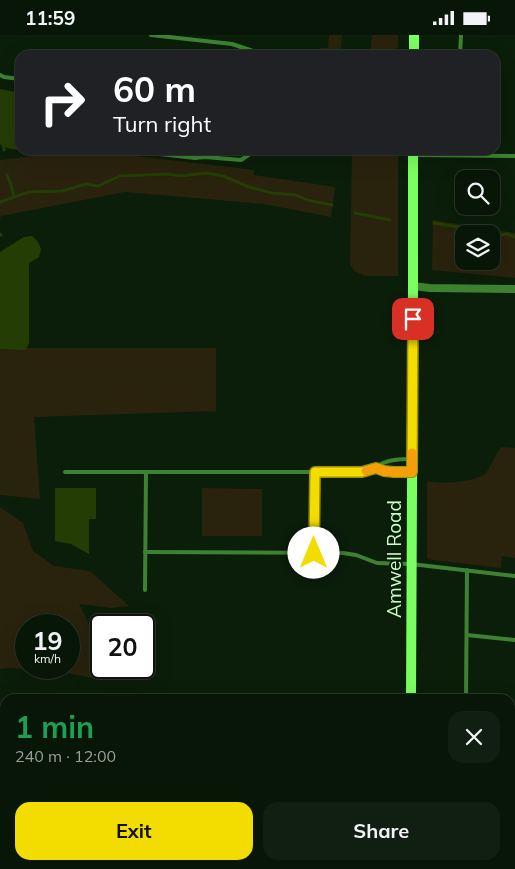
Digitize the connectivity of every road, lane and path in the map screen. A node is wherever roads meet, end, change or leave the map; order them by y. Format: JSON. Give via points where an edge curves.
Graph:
{"nodes":[{"id":1,"x":151,"y":35,"type":"edge"},
{"id":2,"x":202,"y":35,"type":"edge"},
{"id":3,"x":414,"y":35,"type":"edge"},
{"id":4,"x":460,"y":35,"type":"edge"},
{"id":5,"x":188,"y":37,"type":"edge"},
{"id":6,"x":201,"y":40,"type":"junction"},
{"id":7,"x":250,"y":50,"type":"edge"},
{"id":8,"x":414,"y":50,"type":"edge"},
{"id":9,"x":460,"y":50,"type":"edge"},
{"id":10,"x":0,"y":75,"type":"edge"},
{"id":11,"x":15,"y":78,"type":"edge"},
{"id":12,"x":169,"y":155,"type":"edge"},
{"id":13,"x":248,"y":155,"type":"edge"},
{"id":14,"x":413,"y":155,"type":"edge"},
{"id":15,"x":490,"y":155,"type":"edge"},
{"id":16,"x":515,"y":156,"type":"edge"},
{"id":17,"x":414,"y":286,"type":"junction"},
{"id":18,"x":515,"y":289,"type":"edge"},
{"id":19,"x":412,"y":459,"type":"junction"},
{"id":20,"x":376,"y":468,"type":"junction"},
{"id":21,"x":65,"y":472,"type":"dead end"},
{"id":22,"x":146,"y":472,"type":"junction"},
{"id":23,"x":315,"y":472,"type":"junction"},
{"id":24,"x":412,"y":472,"type":"junction"},
{"id":25,"x":145,"y":552,"type":"junction"},
{"id":26,"x":314,"y":553,"type":"junction"},
{"id":27,"x":412,"y":564,"type":"junction"},
{"id":28,"x":467,"y":570,"type":"junction"},
{"id":29,"x":515,"y":575,"type":"edge"},
{"id":30,"x":145,"y":590,"type":"dead end"},
{"id":31,"x":466,"y":635,"type":"junction"},
{"id":32,"x":515,"y":640,"type":"edge"},
{"id":33,"x":411,"y":694,"type":"edge"},
{"id":34,"x":466,"y":694,"type":"edge"}],
"edges":[{"from":1,"to":5,"type":"lane"},
{"from":2,"to":6,"type":"lane"},
{"from":3,"to":8,"type":"main road"},
{"from":4,"to":9,"type":"lane"},
{"from":5,"to":6,"type":"lane"},
{"from":6,"to":7,"type":"lane"},
{"from":10,"to":11,"type":"lane"},
{"from":12,"to":13,"type":"lane","via":[[241,160]]},
{"from":14,"to":17,"type":"main road","name":"Amwell Road"},
{"from":15,"to":16,"type":"lane"},
{"from":17,"to":18,"type":"street"},
{"from":17,"to":19,"type":"main road","name":"Amwell Road"},
{"from":19,"to":20,"type":"lane","via":[[398,459]]},
{"from":19,"to":24,"type":"main road","name":"Amwell Road"},
{"from":20,"to":23,"type":"lane","via":[[362,472]]},
{"from":20,"to":24,"type":"lane"},
{"from":21,"to":22,"type":"lane"},
{"from":22,"to":23,"type":"lane"},
{"from":22,"to":25,"type":"lane"},
{"from":23,"to":26,"type":"lane"},
{"from":24,"to":27,"type":"main road","name":"Amwell Road"},
{"from":25,"to":26,"type":"lane"},
{"from":25,"to":30,"type":"lane"},
{"from":26,"to":27,"type":"lane","via":[[343,553],[377,563]]},
{"from":27,"to":28,"type":"lane"},
{"from":27,"to":33,"type":"main road","name":"Amwell Road"},
{"from":28,"to":29,"type":"lane"},
{"from":28,"to":31,"type":"lane"},
{"from":31,"to":32,"type":"lane"},
{"from":31,"to":34,"type":"lane"}]}
